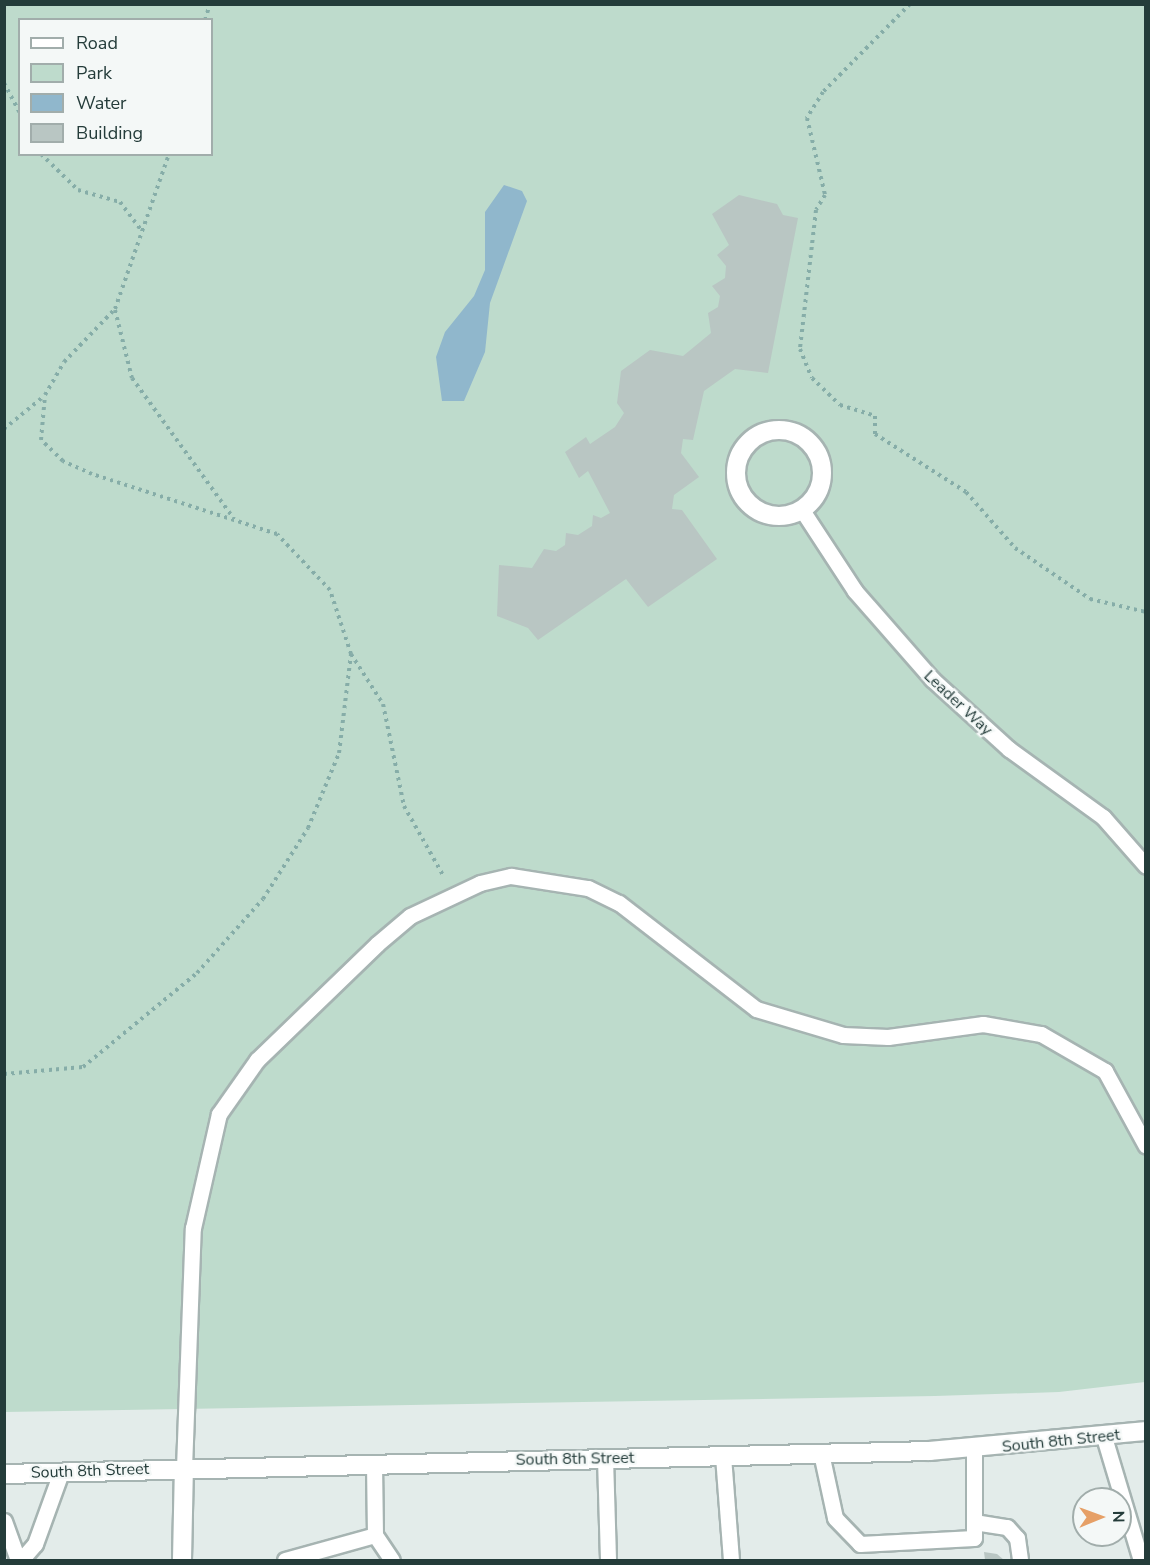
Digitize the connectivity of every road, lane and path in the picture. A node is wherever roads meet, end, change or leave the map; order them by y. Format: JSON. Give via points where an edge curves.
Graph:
{"nodes":[{"id":1,"x":910,"y":4,"type":"edge"},
{"id":2,"x":4,"y":83,"type":"edge"},
{"id":3,"x":18,"y":109,"type":"edge"},
{"id":4,"x":43,"y":156,"type":"edge"},
{"id":5,"x":168,"y":156,"type":"edge"},
{"id":6,"x":142,"y":232,"type":"junction"},
{"id":7,"x":115,"y":309,"type":"junction"},
{"id":8,"x":45,"y":395,"type":"junction"},
{"id":9,"x":4,"y":429,"type":"edge"},
{"id":10,"x":802,"y":510,"type":"junction"},
{"id":11,"x":235,"y":520,"type":"junction"},
{"id":12,"x":1146,"y":612,"type":"edge"},
{"id":13,"x":351,"y":654,"type":"junction"},
{"id":14,"x":1146,"y":866,"type":"edge"},
{"id":15,"x":445,"y":895,"type":"junction"},
{"id":16,"x":4,"y":1074,"type":"edge"},
{"id":17,"x":1146,"y":1146,"type":"edge"},
{"id":18,"x":1146,"y":1431,"type":"edge"},
{"id":19,"x":1104,"y":1437,"type":"junction"},
{"id":20,"x":974,"y":1449,"type":"junction"},
{"id":21,"x":821,"y":1453,"type":"junction"},
{"id":22,"x":723,"y":1456,"type":"junction"},
{"id":23,"x":605,"y":1458,"type":"junction"},
{"id":24,"x":374,"y":1464,"type":"junction"},
{"id":25,"x":184,"y":1468,"type":"junction"},
{"id":26,"x":61,"y":1472,"type":"junction"},
{"id":27,"x":4,"y":1474,"type":"edge"},
{"id":28,"x":4,"y":1521,"type":"edge"},
{"id":29,"x":974,"y":1522,"type":"junction"},
{"id":30,"x":375,"y":1536,"type":"junction"},
{"id":31,"x":20,"y":1560,"type":"edge"},
{"id":32,"x":182,"y":1560,"type":"edge"},
{"id":33,"x":285,"y":1560,"type":"edge"},
{"id":34,"x":392,"y":1560,"type":"edge"},
{"id":35,"x":608,"y":1560,"type":"edge"},
{"id":36,"x":731,"y":1560,"type":"edge"},
{"id":37,"x":1020,"y":1560,"type":"edge"},
{"id":38,"x":1141,"y":1560,"type":"edge"}],
"edges":[{"from":1,"to":12,"type":"path","via":[[823,92],[807,118],[825,195],[816,210],[800,349],[812,378],[840,405],[875,416],[875,434],[966,492],[1015,548],[1090,599]]},
{"from":2,"to":3,"type":"path"},
{"from":4,"to":6,"type":"path","via":[[78,190],[120,202]]},
{"from":5,"to":6,"type":"path"},
{"from":6,"to":7,"type":"path"},
{"from":7,"to":8,"type":"path","via":[[64,362]]},
{"from":7,"to":11,"type":"path","via":[[132,378]]},
{"from":8,"to":9,"type":"path"},
{"from":8,"to":11,"type":"path","via":[[41,440],[63,461]]},
{"from":10,"to":10,"type":"main road","via":[[821,483],[816,450],[789,430],[756,435],[736,462],[742,495],[768,516]]},
{"from":10,"to":14,"type":"lane","name":"Leader Way","via":[[855,591],[925,672],[1001,743],[1103,817]]},
{"from":11,"to":13,"type":"path","via":[[277,534],[330,591]]},
{"from":13,"to":15,"type":"path","via":[[383,704],[404,806],[445,878]]},
{"from":13,"to":16,"type":"path","via":[[339,753],[308,828],[263,899],[197,973],[83,1067]]},
{"from":15,"to":17,"type":"lane","via":[[512,876],[588,888],[619,903],[756,1009],[843,1035],[888,1037],[983,1024],[1041,1034],[1105,1071]]},
{"from":15,"to":25,"type":"lane","via":[[393,930],[291,1027],[235,1086],[219,1114],[193,1228]]},
{"from":18,"to":19,"type":"main road","name":"South 8th Street"},
{"from":19,"to":20,"type":"main road","name":"South 8th Street"},
{"from":19,"to":38,"type":"lane"},
{"from":20,"to":21,"type":"main road","name":"South 8th Street"},
{"from":20,"to":29,"type":"lane"},
{"from":21,"to":22,"type":"main road","name":"South 8th Street"},
{"from":21,"to":29,"type":"lane","via":[[835,1518],[860,1544],[974,1538]]},
{"from":22,"to":23,"type":"main road","name":"South 8th Street"},
{"from":22,"to":36,"type":"lane"},
{"from":23,"to":24,"type":"main road","name":"South 8th Street"},
{"from":23,"to":35,"type":"lane"},
{"from":24,"to":25,"type":"main road","name":"South 8th Street"},
{"from":24,"to":30,"type":"lane"},
{"from":25,"to":26,"type":"main road","name":"South 8th Street"},
{"from":25,"to":32,"type":"main road"},
{"from":26,"to":27,"type":"main road","name":"South 8th Street"},
{"from":26,"to":31,"type":"lane","via":[[35,1544]]},
{"from":28,"to":31,"type":"lane"},
{"from":29,"to":37,"type":"lane","via":[[1007,1527],[1017,1538]]},
{"from":30,"to":33,"type":"lane"},
{"from":30,"to":34,"type":"lane"}]}
